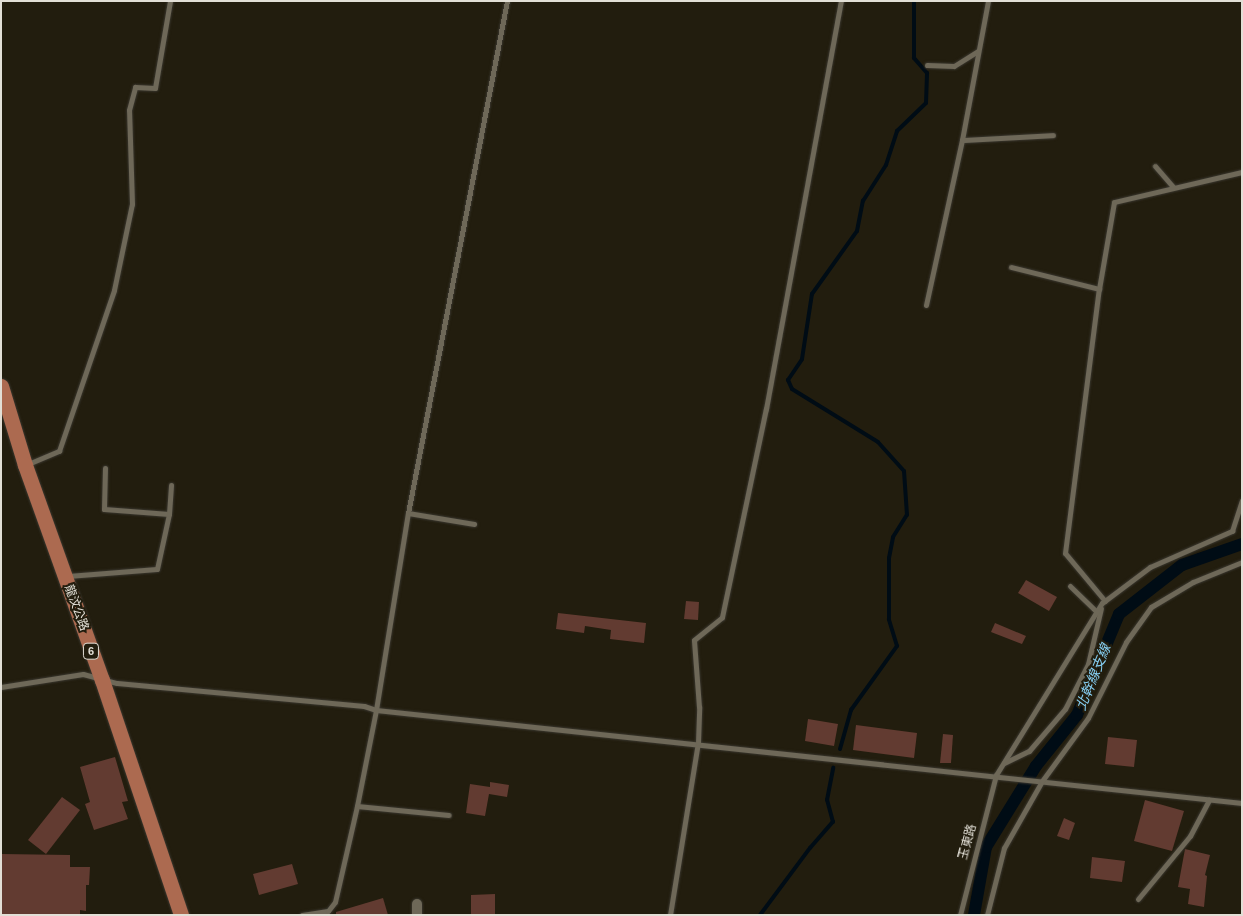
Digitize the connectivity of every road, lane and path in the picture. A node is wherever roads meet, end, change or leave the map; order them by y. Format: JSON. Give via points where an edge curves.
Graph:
{"nodes":[{"id":1,"x":170,"y":1,"type":"edge"},
{"id":2,"x":507,"y":1,"type":"edge"},
{"id":3,"x":841,"y":1,"type":"edge"},
{"id":4,"x":988,"y":1,"type":"edge"},
{"id":5,"x":978,"y":51,"type":"junction"},
{"id":6,"x":927,"y":66,"type":"dead end"},
{"id":7,"x":1053,"y":135,"type":"dead end"},
{"id":8,"x":962,"y":140,"type":"junction"},
{"id":9,"x":1155,"y":166,"type":"dead end"},
{"id":10,"x":1242,"y":172,"type":"edge"},
{"id":11,"x":1174,"y":187,"type":"junction"},
{"id":12,"x":1011,"y":268,"type":"dead end"},
{"id":13,"x":1099,"y":289,"type":"junction"},
{"id":14,"x":926,"y":305,"type":"dead end"},
{"id":15,"x":1,"y":386,"type":"edge"},
{"id":16,"x":25,"y":466,"type":"junction"},
{"id":17,"x":105,"y":468,"type":"dead end"},
{"id":18,"x":171,"y":485,"type":"dead end"},
{"id":19,"x":1242,"y":501,"type":"edge"},
{"id":20,"x":408,"y":513,"type":"junction"},
{"id":21,"x":169,"y":514,"type":"junction"},
{"id":22,"x":474,"y":524,"type":"dead end"},
{"id":23,"x":1242,"y":562,"type":"edge"},
{"id":24,"x":64,"y":576,"type":"junction"},
{"id":25,"x":1070,"y":586,"type":"dead end"},
{"id":26,"x":1103,"y":602,"type":"junction"},
{"id":27,"x":1096,"y":612,"type":"junction"},
{"id":28,"x":102,"y":680,"type":"junction"},
{"id":29,"x":1,"y":687,"type":"edge"},
{"id":30,"x":376,"y":710,"type":"junction"},
{"id":31,"x":698,"y":743,"type":"junction"},
{"id":32,"x":1003,"y":764,"type":"junction"},
{"id":33,"x":996,"y":775,"type":"junction"},
{"id":34,"x":1042,"y":781,"type":"junction"},
{"id":35,"x":1209,"y":800,"type":"junction"},
{"id":36,"x":1242,"y":803,"type":"edge"},
{"id":37,"x":357,"y":806,"type":"junction"},
{"id":38,"x":449,"y":815,"type":"dead end"},
{"id":39,"x":1138,"y":898,"type":"dead end"},
{"id":40,"x":181,"y":915,"type":"edge"},
{"id":41,"x":302,"y":915,"type":"edge"},
{"id":42,"x":670,"y":915,"type":"edge"},
{"id":43,"x":960,"y":915,"type":"edge"},
{"id":44,"x":987,"y":915,"type":"edge"}],
"edges":[{"from":1,"to":16,"type":"lane","via":[[155,88],[135,87],[129,110],[132,204],[114,290],[59,450]]},
{"from":2,"to":20,"type":"lane"},
{"from":3,"to":31,"type":"lane","via":[[768,399],[722,617],[694,640]]},
{"from":4,"to":5,"type":"lane"},
{"from":5,"to":6,"type":"lane","via":[[954,66]]},
{"from":5,"to":8,"type":"lane"},
{"from":7,"to":8,"type":"lane"},
{"from":8,"to":14,"type":"lane"},
{"from":9,"to":11,"type":"lane"},
{"from":10,"to":11,"type":"lane"},
{"from":11,"to":13,"type":"lane","via":[[1114,202]]},
{"from":12,"to":13,"type":"lane"},
{"from":13,"to":26,"type":"lane","via":[[1065,553]]},
{"from":15,"to":16,"type":"main road","name":"龍汶公路","number":"6"},
{"from":16,"to":24,"type":"main road","name":"龍汶公路","number":"6"},
{"from":17,"to":21,"type":"lane","via":[[104,509]]},
{"from":18,"to":21,"type":"lane"},
{"from":19,"to":26,"type":"lane","via":[[1232,531],[1150,568]]},
{"from":20,"to":22,"type":"lane"},
{"from":20,"to":30,"type":"lane"},
{"from":21,"to":24,"type":"lane","via":[[157,569]]},
{"from":23,"to":34,"type":"lane","via":[[1193,582],[1151,607],[1126,642],[1088,718]]},
{"from":24,"to":28,"type":"main road","name":"龍汶公路","number":"6"},
{"from":25,"to":27,"type":"lane"},
{"from":26,"to":27,"type":"lane","name":"玉東路"},
{"from":26,"to":32,"type":"lane","via":[[1088,664],[1065,709],[1029,751]]},
{"from":27,"to":32,"type":"lane","name":"玉東路"},
{"from":28,"to":29,"type":"lane","via":[[83,674]]},
{"from":28,"to":30,"type":"lane","via":[[364,706]]},
{"from":28,"to":40,"type":"main road","name":"龍汶公路","number":"6"},
{"from":30,"to":31,"type":"lane"},
{"from":30,"to":37,"type":"lane"},
{"from":31,"to":33,"type":"lane"},
{"from":31,"to":42,"type":"lane"},
{"from":32,"to":33,"type":"lane","name":"玉東路"},
{"from":33,"to":34,"type":"lane"},
{"from":33,"to":43,"type":"lane","name":"玉東路"},
{"from":34,"to":35,"type":"lane"},
{"from":34,"to":44,"type":"lane","via":[[1004,848]]},
{"from":35,"to":36,"type":"lane"},
{"from":35,"to":39,"type":"lane","via":[[1190,836]]},
{"from":37,"to":38,"type":"lane"},
{"from":37,"to":41,"type":"lane","via":[[335,902],[328,911]]}]}
